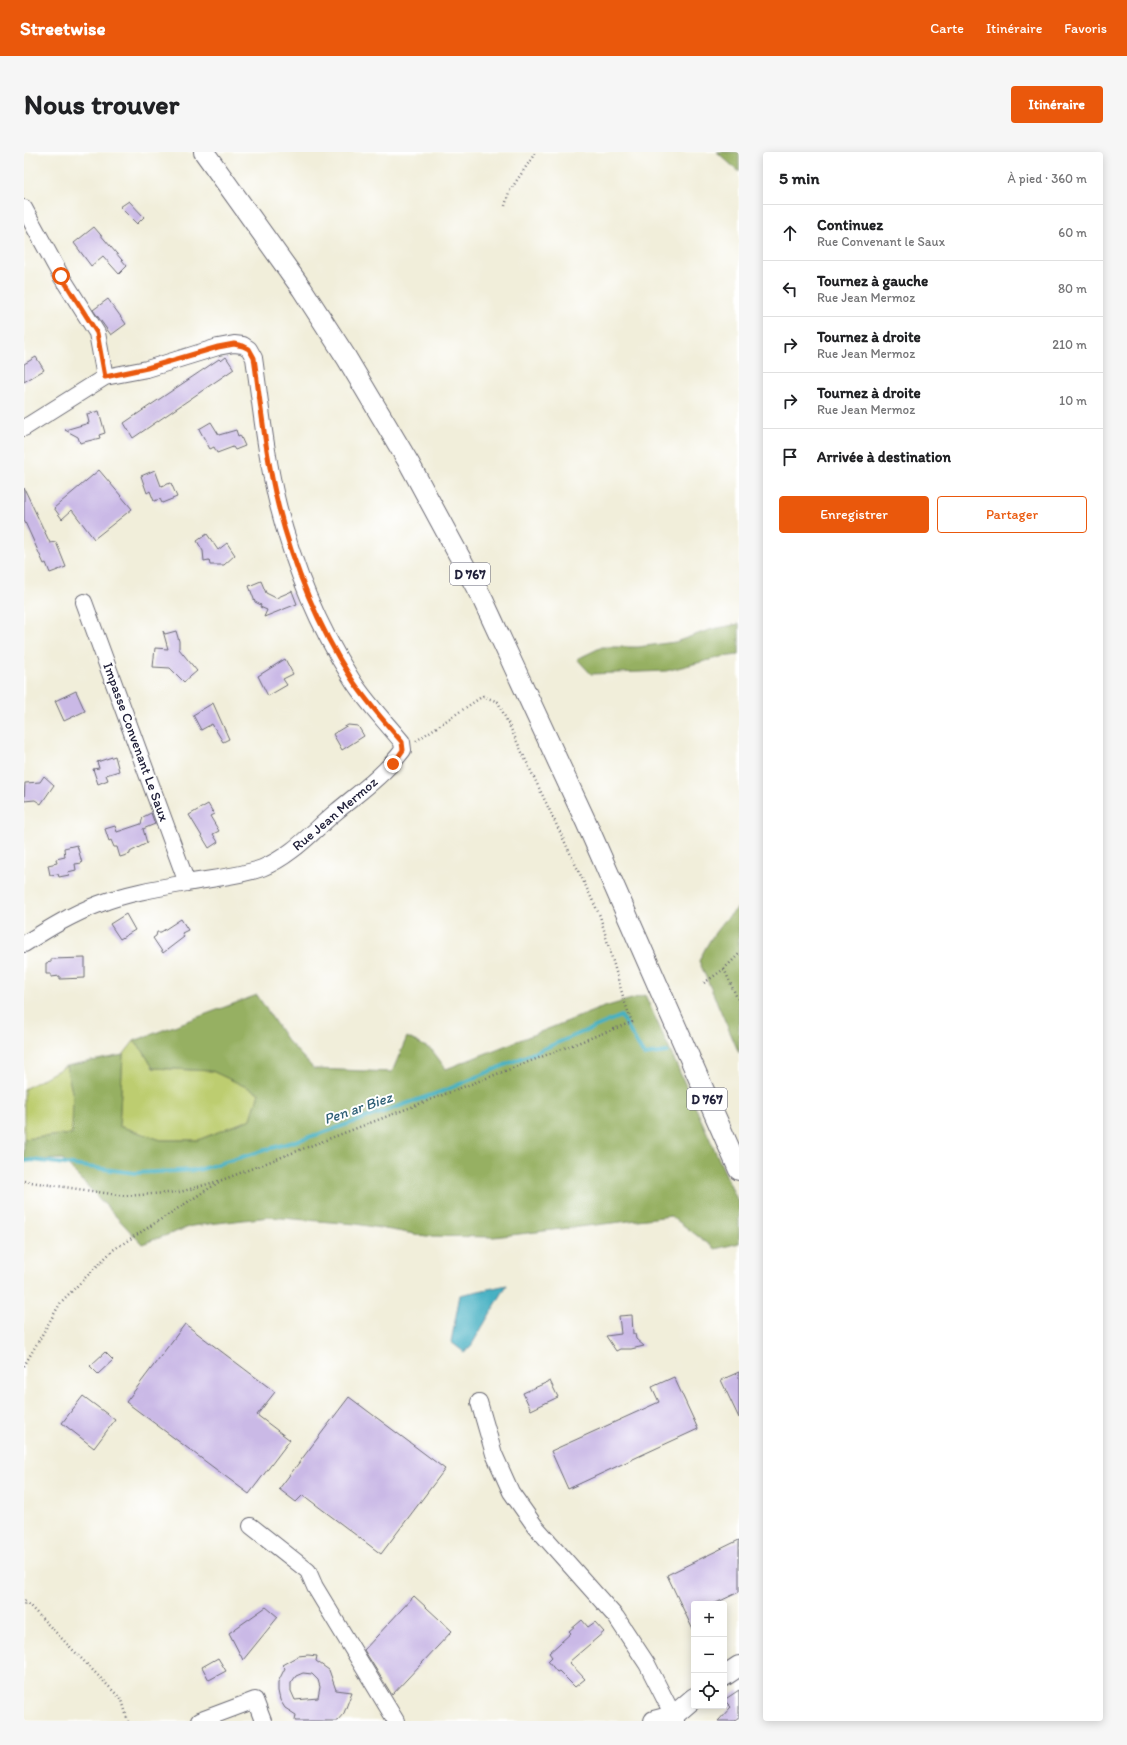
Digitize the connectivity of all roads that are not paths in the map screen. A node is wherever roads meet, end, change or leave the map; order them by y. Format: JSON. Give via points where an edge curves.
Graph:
{"nodes":[{"id":1,"x":204,"y":152,"type":"edge"},
{"id":2,"x":24,"y":208,"type":"edge"},
{"id":3,"x":105,"y":377,"type":"junction"},
{"id":4,"x":24,"y":428,"type":"edge"},
{"id":5,"x":84,"y":602,"type":"dead end"},
{"id":6,"x":187,"y":883,"type":"junction"},
{"id":7,"x":24,"y":944,"type":"edge"},
{"id":8,"x":676,"y":1028,"type":"junction"},
{"id":9,"x":739,"y":1140,"type":"edge"},
{"id":10,"x":739,"y":1170,"type":"edge"},
{"id":11,"x":478,"y":1402,"type":"dead end"},
{"id":12,"x":251,"y":1526,"type":"dead end"},
{"id":13,"x":739,"y":1666,"type":"edge"},
{"id":14,"x":727,"y":1674,"type":"edge"},
{"id":15,"x":691,"y":1701,"type":"edge"},
{"id":16,"x":675,"y":1719,"type":"edge"},
{"id":17,"x":200,"y":1721,"type":"edge"},
{"id":18,"x":263,"y":1721,"type":"edge"},
{"id":19,"x":396,"y":1721,"type":"edge"},
{"id":20,"x":654,"y":1721,"type":"edge"}],
"edges":[{"from":1,"to":8,"type":"main road","number":"D 767","via":[[302,289],[350,364],[442,522],[524,686]]},
{"from":2,"to":3,"type":"street","via":[[61,276],[97,333]]},
{"from":3,"to":4,"type":"street"},
{"from":3,"to":6,"type":"street","name":"Rue Jean Mermoz","via":[[147,368],[218,347],[234,344],[249,349],[254,358],[278,505],[304,583],[325,632],[351,679],[402,742],[403,750],[380,776],[288,853],[262,868]]},
{"from":5,"to":6,"type":"street","name":"Impasse Convenant Le Saux"},
{"from":6,"to":7,"type":"street","name":"Rue Jean Mermoz","via":[[99,904],[66,918]]},
{"from":8,"to":9,"type":"main road","number":"D 767"},
{"from":8,"to":10,"type":"main road","number":"D 767"},
{"from":11,"to":16,"type":"street","via":[[494,1454],[511,1492],[535,1526],[616,1617],[647,1664]]},
{"from":12,"to":19,"type":"street","via":[[308,1571],[315,1587]]},
{"from":13,"to":14,"type":"main road"},
{"from":15,"to":16,"type":"main road"},
{"from":16,"to":20,"type":"main road"},
{"from":17,"to":18,"type":"street","via":[[255,1700]]}]}
